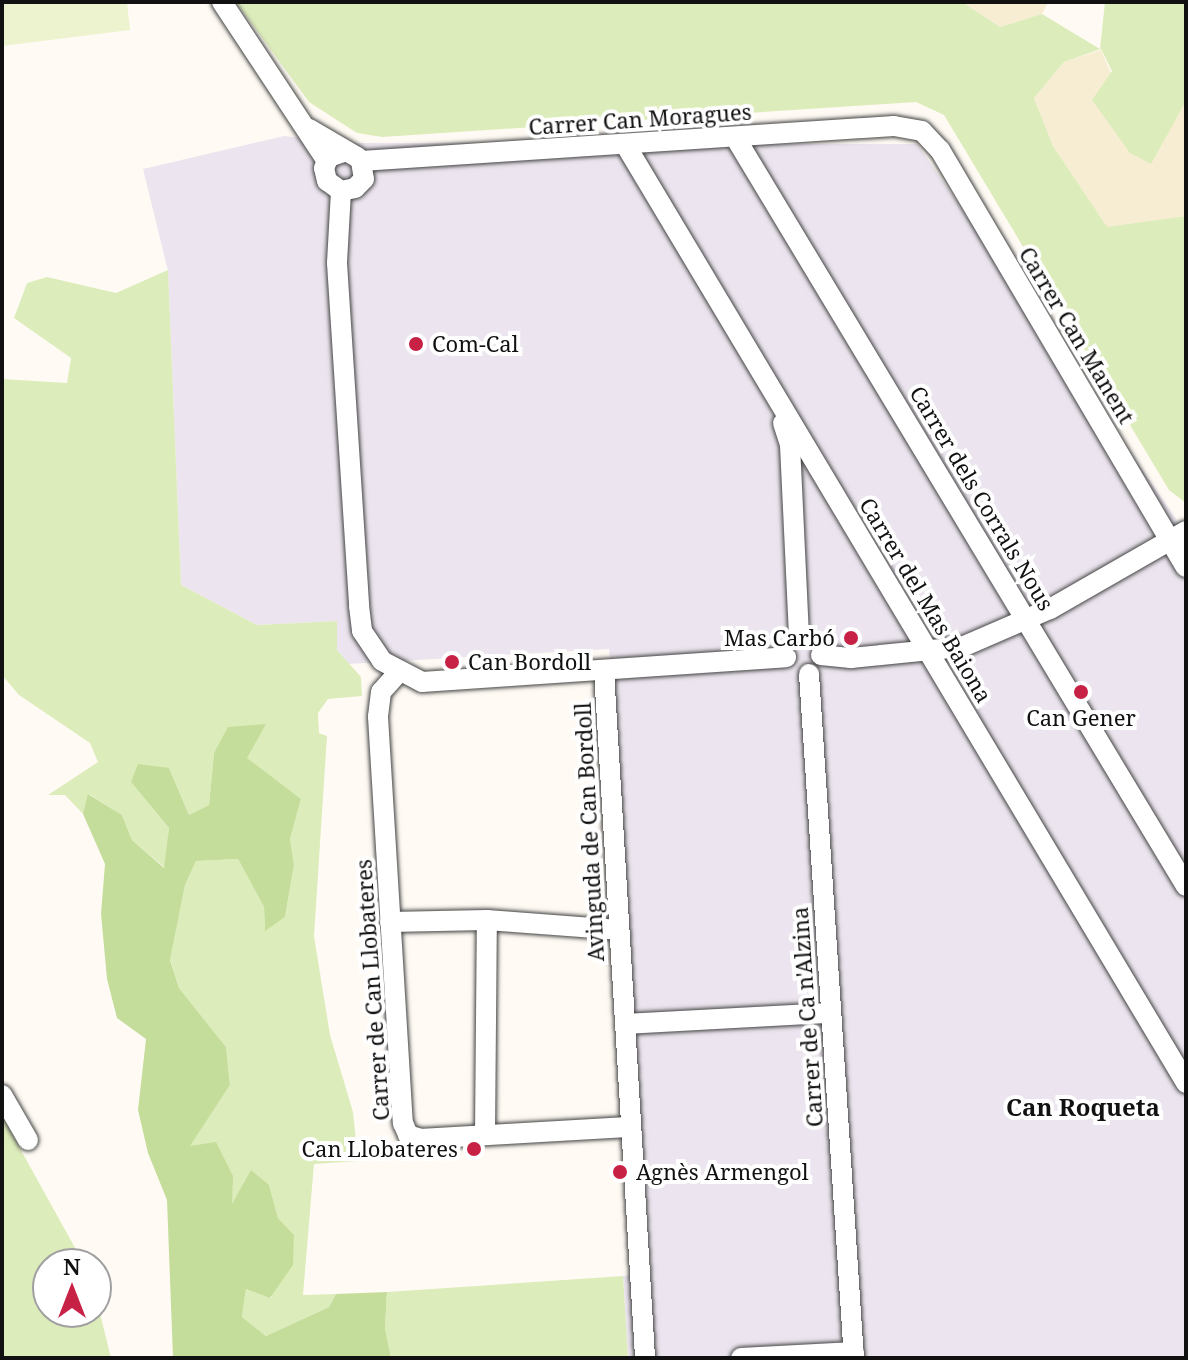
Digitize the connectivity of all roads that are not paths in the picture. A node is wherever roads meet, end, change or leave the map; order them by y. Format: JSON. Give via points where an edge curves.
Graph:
{"nodes":[{"id":1,"x":222,"y":2,"type":"edge"},
{"id":2,"x":306,"y":127,"type":"junction"},
{"id":3,"x":922,"y":131,"type":"joint"},
{"id":4,"x":735,"y":137,"type":"junction"},
{"id":5,"x":625,"y":144,"type":"junction"},
{"id":6,"x":354,"y":156,"type":"junction"},
{"id":7,"x":326,"y":160,"type":"junction"},
{"id":8,"x":341,"y":191,"type":"junction"},
{"id":9,"x":775,"y":396,"type":"junction"},
{"id":10,"x":1177,"y":534,"type":"edge"},
{"id":11,"x":1186,"y":567,"type":"edge"},
{"id":12,"x":1027,"y":620,"type":"junction"},
{"id":13,"x":799,"y":634,"type":"junction"},
{"id":14,"x":930,"y":651,"type":"junction"},
{"id":15,"x":821,"y":655,"type":"junction"},
{"id":16,"x":786,"y":657,"type":"junction"},
{"id":17,"x":604,"y":671,"type":"junction"},
{"id":18,"x":398,"y":673,"type":"junction"},
{"id":19,"x":809,"y":674,"type":"junction"},
{"id":20,"x":1186,"y":886,"type":"edge"},
{"id":21,"x":487,"y":920,"type":"junction"},
{"id":22,"x":390,"y":922,"type":"junction"},
{"id":23,"x":619,"y":930,"type":"junction"},
{"id":24,"x":830,"y":1013,"type":"junction"},
{"id":25,"x":625,"y":1024,"type":"junction"},
{"id":26,"x":1186,"y":1083,"type":"edge"},
{"id":27,"x":2,"y":1095,"type":"edge"},
{"id":28,"x":631,"y":1127,"type":"junction"},
{"id":29,"x":485,"y":1135,"type":"junction"},
{"id":30,"x":28,"y":1140,"type":"dead end"},
{"id":31,"x":854,"y":1355,"type":"edge"},
{"id":32,"x":645,"y":1358,"type":"edge"},
{"id":33,"x":741,"y":1358,"type":"edge"}],
"edges":[{"from":1,"to":2,"type":"street"},
{"from":2,"to":6,"type":"street"},
{"from":2,"to":7,"type":"street"},
{"from":3,"to":4,"type":"street","name":"Carrer Can Moragues","via":[[894,126]]},
{"from":3,"to":10,"type":"street","name":"Carrer Can Manent","via":[[940,150]]},
{"from":4,"to":5,"type":"street","name":"Carrer Can Moragues"},
{"from":4,"to":12,"type":"street","name":"Carrer dels Corrals Nous"},
{"from":5,"to":6,"type":"street","name":"Carrer Can Moragues"},
{"from":5,"to":9,"type":"street","name":"Carrer del Mas Baiona"},
{"from":6,"to":7,"type":"street"},
{"from":6,"to":8,"type":"street","via":[[364,179]]},
{"from":7,"to":8,"type":"street","via":[[327,181]]},
{"from":8,"to":18,"type":"street","via":[[337,263],[362,631],[382,661]]},
{"from":9,"to":13,"type":"street","via":[[790,445]]},
{"from":9,"to":14,"type":"street","name":"Carrer del Mas Baiona"},
{"from":10,"to":11,"type":"street","name":"Carrer Can Manent"},
{"from":10,"to":12,"type":"street"},
{"from":12,"to":14,"type":"street","via":[[962,647]]},
{"from":12,"to":20,"type":"street","name":"Carrer dels Corrals Nous"},
{"from":13,"to":15,"type":"street","via":[[813,638]]},
{"from":13,"to":16,"type":"street","via":[[787,646]]},
{"from":14,"to":15,"type":"street","via":[[851,658]]},
{"from":14,"to":26,"type":"street","name":"Carrer del Mas Baiona"},
{"from":15,"to":19,"type":"street"},
{"from":16,"to":17,"type":"street"},
{"from":16,"to":19,"type":"street","via":[[795,672]]},
{"from":17,"to":18,"type":"street","name":"Avinguda de Can Bordoll","via":[[422,682]]},
{"from":17,"to":23,"type":"street","name":"Avinguda de Can Bordoll"},
{"from":18,"to":22,"type":"street","name":"Carrer de Can Llobateres","via":[[381,692],[378,717]]},
{"from":19,"to":24,"type":"street","name":"Carrer de Ca n'Alzina"},
{"from":21,"to":22,"type":"street"},
{"from":21,"to":23,"type":"street"},
{"from":21,"to":29,"type":"street"},
{"from":22,"to":29,"type":"street","name":"Carrer de Can Llobateres","via":[[408,1135]]},
{"from":23,"to":25,"type":"street","name":"Avinguda de Can Bordoll"},
{"from":24,"to":25,"type":"street"},
{"from":24,"to":31,"type":"street","name":"Carrer de Ca n'Alzina"},
{"from":25,"to":28,"type":"street","name":"Avinguda de Can Bordoll"},
{"from":27,"to":30,"type":"street"},
{"from":28,"to":29,"type":"street","name":"Carrer de Can Llobateres"},
{"from":28,"to":32,"type":"street","name":"Avinguda de Can Bordoll"},
{"from":31,"to":33,"type":"street"}]}
